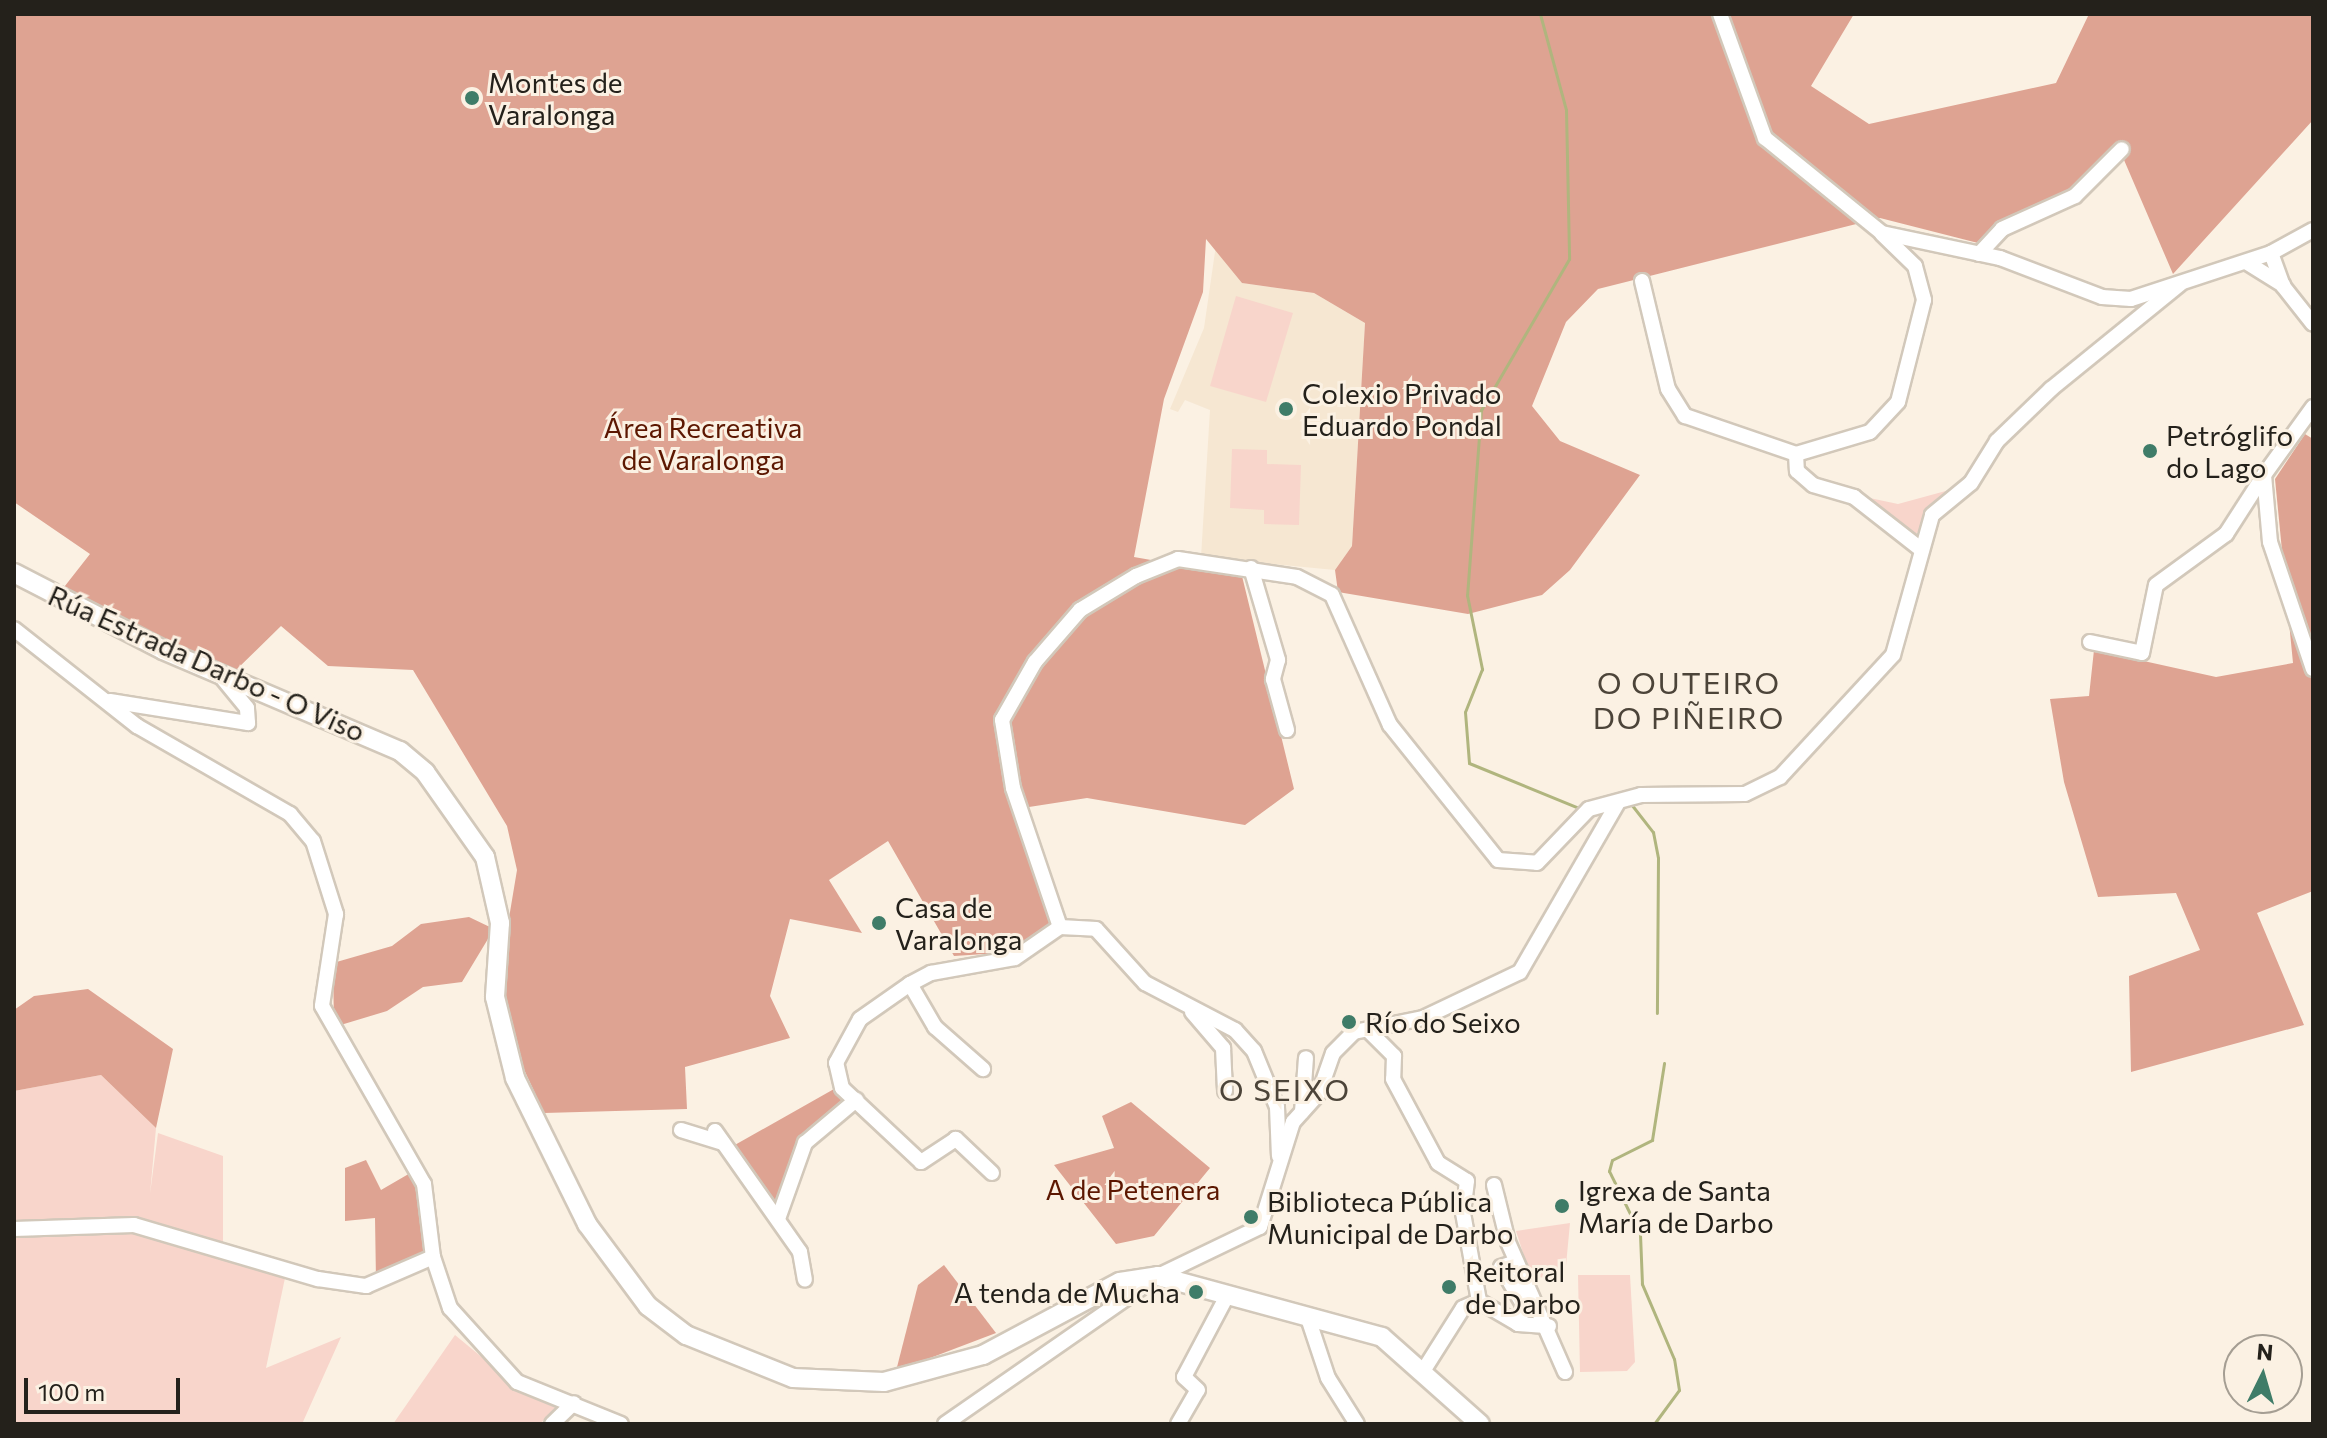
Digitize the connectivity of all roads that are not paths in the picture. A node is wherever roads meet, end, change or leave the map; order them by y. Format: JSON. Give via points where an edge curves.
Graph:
{"nodes":[{"id":1,"x":1720,"y":14,"type":"edge"},
{"id":2,"x":2122,"y":149,"type":"dead end"},
{"id":3,"x":2313,"y":230,"type":"edge"},
{"id":4,"x":1882,"y":233,"type":"junction"},
{"id":5,"x":2271,"y":253,"type":"junction"},
{"id":6,"x":1979,"y":254,"type":"junction"},
{"id":7,"x":2246,"y":262,"type":"junction"},
{"id":8,"x":1642,"y":281,"type":"dead end"},
{"id":9,"x":2180,"y":284,"type":"junction"},
{"id":10,"x":2283,"y":286,"type":"junction"},
{"id":11,"x":2313,"y":324,"type":"edge"},
{"id":12,"x":2313,"y":407,"type":"edge"},
{"id":13,"x":1796,"y":454,"type":"junction"},
{"id":14,"x":2264,"y":475,"type":"junction"},
{"id":15,"x":1918,"y":547,"type":"junction"},
{"id":16,"x":1251,"y":568,"type":"junction"},
{"id":17,"x":14,"y":573,"type":"edge"},
{"id":18,"x":14,"y":629,"type":"edge"},
{"id":19,"x":2090,"y":642,"type":"dead end"},
{"id":20,"x":2313,"y":669,"type":"edge"},
{"id":21,"x":217,"y":672,"type":"junction"},
{"id":22,"x":108,"y":701,"type":"junction"},
{"id":23,"x":1287,"y":730,"type":"dead end"},
{"id":24,"x":1617,"y":804,"type":"junction"},
{"id":25,"x":1060,"y":927,"type":"junction"},
{"id":26,"x":910,"y":984,"type":"junction"},
{"id":27,"x":1179,"y":1001,"type":"junction"},
{"id":28,"x":1368,"y":1030,"type":"junction"},
{"id":29,"x":1306,"y":1058,"type":"dead end"},
{"id":30,"x":983,"y":1069,"type":"dead end"},
{"id":31,"x":1225,"y":1091,"type":"dead end"},
{"id":32,"x":856,"y":1100,"type":"junction"},
{"id":33,"x":1302,"y":1113,"type":"junction"},
{"id":34,"x":681,"y":1130,"type":"dead end"},
{"id":35,"x":1280,"y":1169,"type":"junction"},
{"id":36,"x":992,"y":1173,"type":"dead end"},
{"id":37,"x":1494,"y":1185,"type":"dead end"},
{"id":38,"x":778,"y":1219,"type":"junction"},
{"id":39,"x":14,"y":1229,"type":"edge"},
{"id":40,"x":433,"y":1257,"type":"junction"},
{"id":41,"x":1166,"y":1278,"type":"junction"},
{"id":42,"x":805,"y":1280,"type":"dead end"},
{"id":43,"x":1527,"y":1282,"type":"junction"},
{"id":44,"x":1228,"y":1294,"type":"junction"},
{"id":45,"x":1479,"y":1301,"type":"junction"},
{"id":46,"x":1307,"y":1315,"type":"junction"},
{"id":47,"x":1518,"y":1324,"type":"junction"},
{"id":48,"x":1549,"y":1326,"type":"junction"},
{"id":49,"x":1425,"y":1368,"type":"junction"},
{"id":50,"x":1565,"y":1372,"type":"dead end"},
{"id":51,"x":574,"y":1403,"type":"junction"},
{"id":52,"x":552,"y":1424,"type":"edge"},
{"id":53,"x":621,"y":1424,"type":"edge"},
{"id":54,"x":945,"y":1424,"type":"edge"},
{"id":55,"x":1178,"y":1424,"type":"edge"},
{"id":56,"x":1357,"y":1424,"type":"edge"},
{"id":57,"x":1480,"y":1424,"type":"edge"}],
"edges":[{"from":1,"to":4,"type":"street","via":[[1765,138]]},
{"from":2,"to":6,"type":"street","via":[[2075,196],[2002,229]]},
{"from":3,"to":5,"type":"street"},
{"from":4,"to":6,"type":"street"},
{"from":4,"to":13,"type":"street","via":[[1915,266],[1924,300],[1898,402],[1870,432]]},
{"from":5,"to":7,"type":"street"},
{"from":5,"to":10,"type":"street"},
{"from":6,"to":9,"type":"street","via":[[2102,297],[2131,299]]},
{"from":7,"to":9,"type":"street"},
{"from":7,"to":10,"type":"street"},
{"from":8,"to":13,"type":"street","via":[[1668,389],[1685,416]]},
{"from":9,"to":15,"type":"street","via":[[1997,441],[1971,483],[1932,515]]},
{"from":10,"to":11,"type":"street"},
{"from":12,"to":14,"type":"street"},
{"from":13,"to":15,"type":"street","via":[[1806,482],[1854,497]]},
{"from":14,"to":19,"type":"street","via":[[2226,534],[2156,585],[2142,653]]},
{"from":14,"to":20,"type":"street","via":[[2284,595]]},
{"from":15,"to":24,"type":"street","via":[[1893,655],[1780,777],[1745,794],[1641,795]]},
{"from":16,"to":23,"type":"street","via":[[1278,660],[1273,679]]},
{"from":16,"to":24,"type":"street","via":[[1297,577],[1332,595],[1390,725],[1498,860],[1537,863],[1552,854],[1575,818]]},
{"from":16,"to":25,"type":"street","via":[[1178,559],[1136,576],[1080,610],[1035,662],[1002,720],[1013,788]]},
{"from":17,"to":21,"type":"main road","name":"Rúa Estrada Darbo - O Viso"},
{"from":18,"to":22,"type":"street"},
{"from":21,"to":22,"type":"street","via":[[247,708],[248,723]]},
{"from":21,"to":41,"type":"main road","name":"Rúa Estrada Darbo - O Viso","via":[[400,751],[425,772],[485,857],[500,923],[500,1030],[558,1169],[627,1281],[686,1335],[793,1378],[884,1382],[983,1355],[1120,1282]]},
{"from":22,"to":40,"type":"street","via":[[290,814],[313,841],[336,914],[322,1006],[424,1184]]},
{"from":24,"to":28,"type":"street","via":[[1520,972],[1472,1001]]},
{"from":25,"to":26,"type":"street","via":[[1015,958],[931,973]]},
{"from":25,"to":27,"type":"street","via":[[1096,929],[1145,983]]},
{"from":26,"to":30,"type":"street","via":[[935,1027]]},
{"from":26,"to":32,"type":"street","via":[[860,1019],[841,1051],[835,1075]]},
{"from":27,"to":31,"type":"street","via":[[1223,1048]]},
{"from":27,"to":35,"type":"street","via":[[1235,1030],[1254,1051],[1277,1107]]},
{"from":28,"to":33,"type":"street","via":[[1354,1032],[1333,1053],[1319,1093]]},
{"from":28,"to":45,"type":"street","via":[[1394,1056],[1398,1091],[1438,1163],[1467,1181],[1463,1213]]},
{"from":29,"to":33,"type":"street"},
{"from":32,"to":36,"type":"street","via":[[921,1162],[956,1139]]},
{"from":32,"to":38,"type":"street","via":[[805,1143]]},
{"from":33,"to":35,"type":"street"},
{"from":34,"to":38,"type":"street","via":[[719,1137]]},
{"from":35,"to":41,"type":"street","via":[[1260,1227],[1185,1262]]},
{"from":37,"to":43,"type":"street","via":[[1497,1214]]},
{"from":38,"to":42,"type":"street","via":[[800,1252]]},
{"from":39,"to":40,"type":"street","via":[[134,1225],[318,1279],[366,1286]]},
{"from":40,"to":51,"type":"street","via":[[450,1308],[479,1346],[517,1382]]},
{"from":41,"to":44,"type":"main road"},
{"from":41,"to":54,"type":"street"},
{"from":43,"to":47,"type":"street","via":[[1513,1263],[1501,1267],[1524,1306]]},
{"from":43,"to":48,"type":"street"},
{"from":44,"to":46,"type":"main road"},
{"from":44,"to":55,"type":"street","via":[[1184,1377],[1198,1390]]},
{"from":45,"to":47,"type":"street"},
{"from":45,"to":49,"type":"street","via":[[1463,1308]]},
{"from":46,"to":49,"type":"main road","via":[[1382,1337]]},
{"from":46,"to":56,"type":"street","via":[[1328,1378]]},
{"from":47,"to":48,"type":"street"},
{"from":48,"to":50,"type":"street"},
{"from":49,"to":57,"type":"main road"},
{"from":51,"to":52,"type":"street"},
{"from":51,"to":53,"type":"street"}]}
